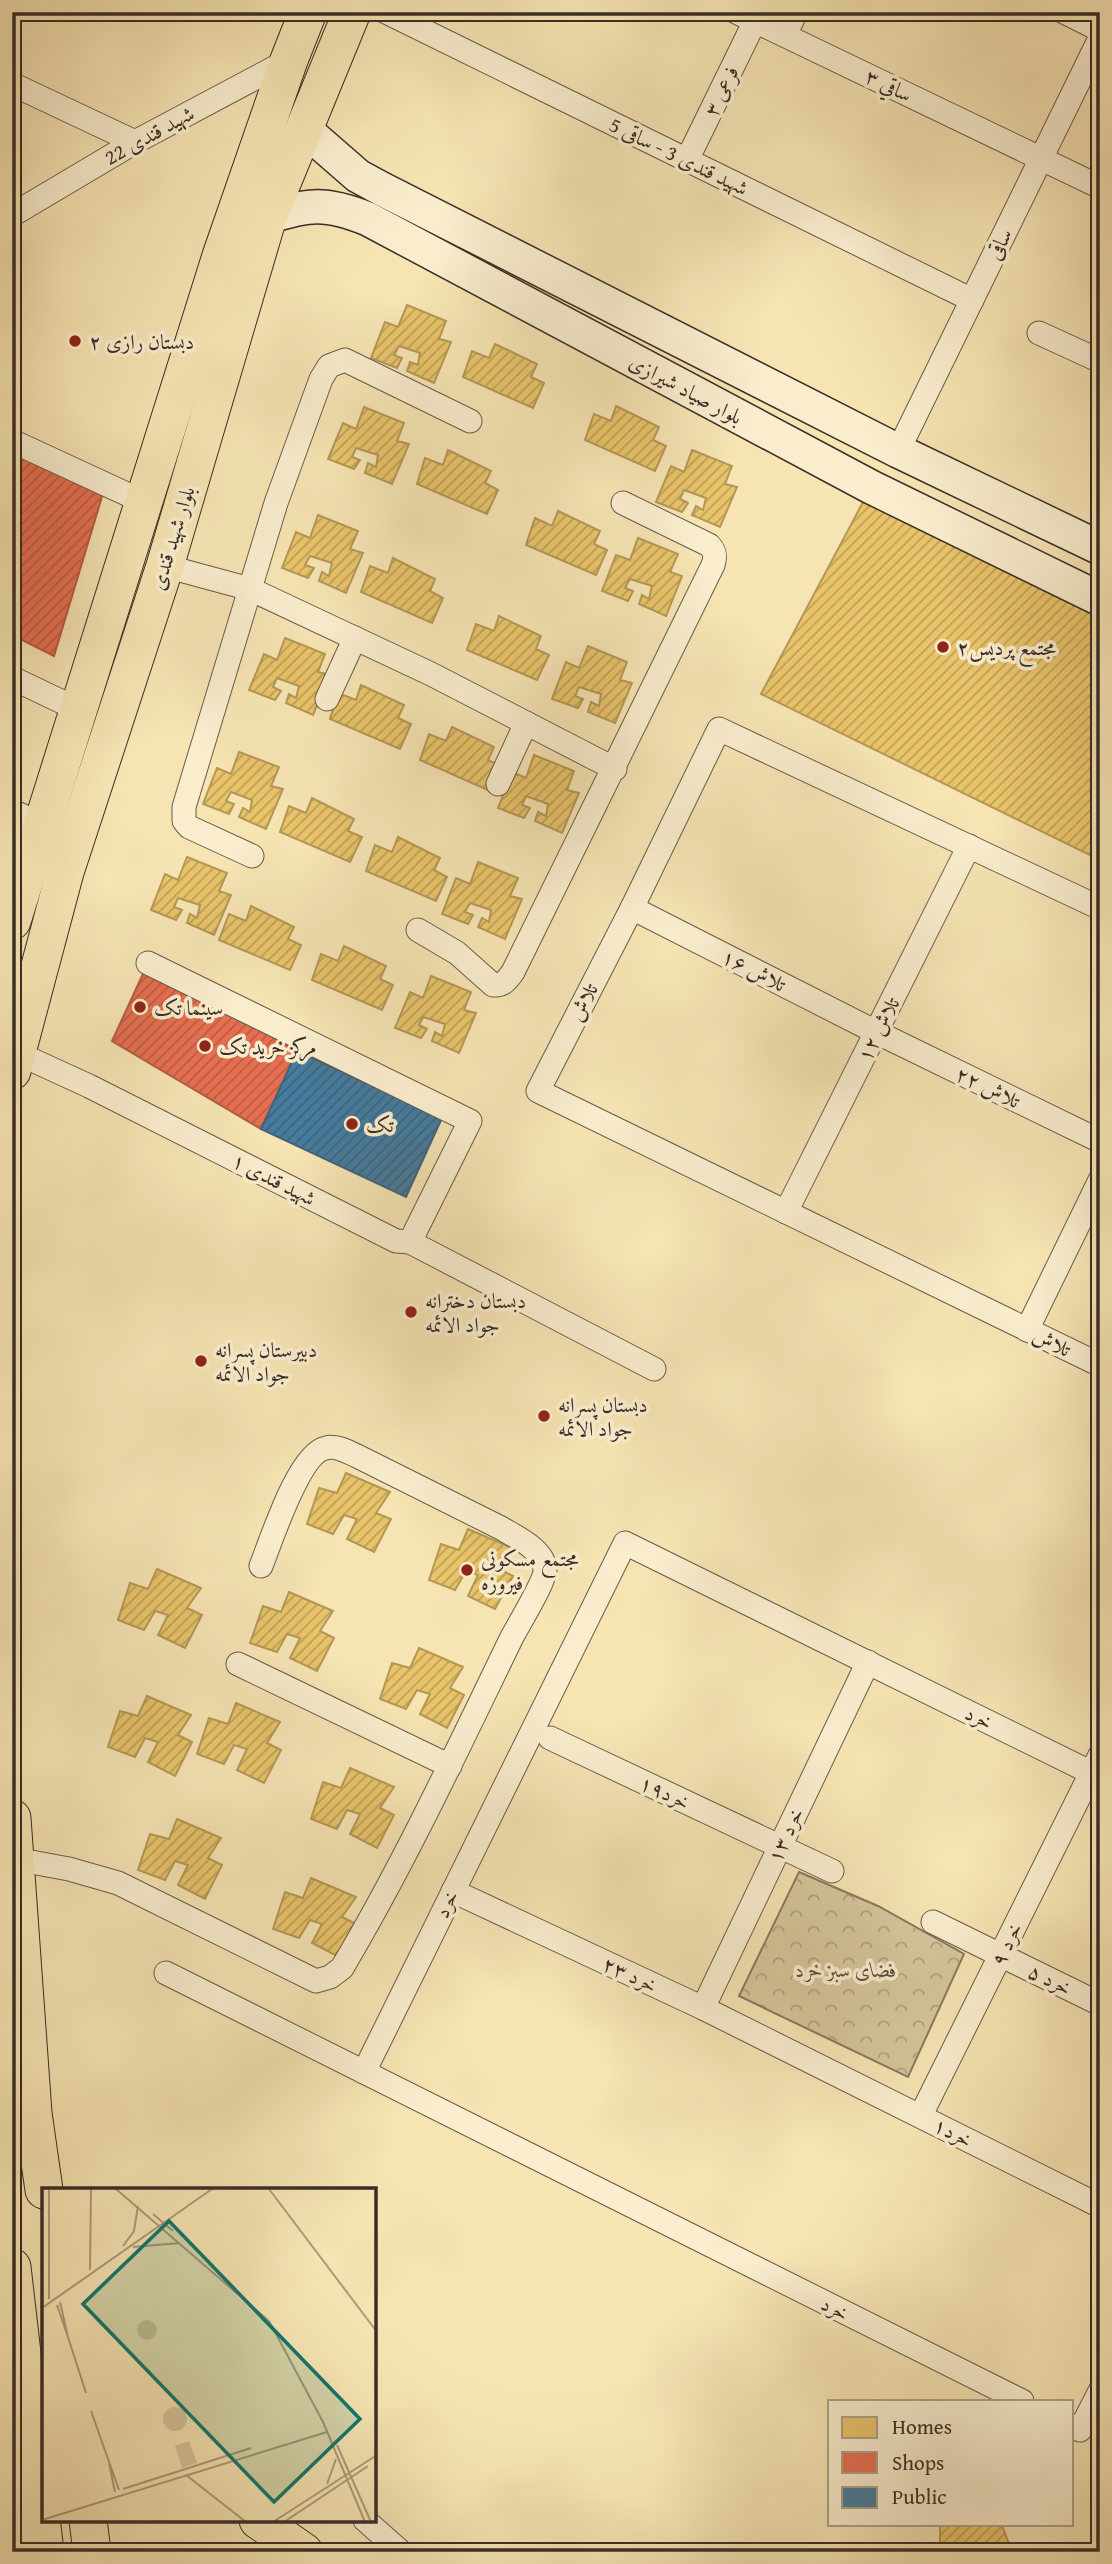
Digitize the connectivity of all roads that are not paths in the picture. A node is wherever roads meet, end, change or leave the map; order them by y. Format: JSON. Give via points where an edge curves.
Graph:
{"nodes":[{"id":1,"x":308,"y":12,"type":"edge"},
{"id":2,"x":352,"y":12,"type":"edge"},
{"id":3,"x":386,"y":12,"type":"edge"},
{"id":4,"x":796,"y":12,"type":"edge"},
{"id":5,"x":1064,"y":12,"type":"edge"},
{"id":6,"x":745,"y":17,"type":"edge"},
{"id":7,"x":1100,"y":30,"type":"edge"},
{"id":8,"x":785,"y":35,"type":"junction"},
{"id":9,"x":1100,"y":38,"type":"edge"},
{"id":10,"x":289,"y":60,"type":"junction"},
{"id":11,"x":12,"y":84,"type":"edge"},
{"id":12,"x":304,"y":129,"type":"junction"},
{"id":13,"x":135,"y":142,"type":"junction"},
{"id":14,"x":1041,"y":158,"type":"junction"},
{"id":15,"x":687,"y":160,"type":"junction"},
{"id":16,"x":358,"y":176,"type":"junction"},
{"id":17,"x":1100,"y":187,"type":"edge"},
{"id":18,"x":344,"y":209,"type":"junction"},
{"id":19,"x":12,"y":215,"type":"edge"},
{"id":20,"x":268,"y":216,"type":"junction"},
{"id":21,"x":972,"y":300,"type":"junction"},
{"id":22,"x":1039,"y":333,"type":"dead end"},
{"id":23,"x":1100,"y":360,"type":"edge"},
{"id":24,"x":470,"y":421,"type":"dead end"},
{"id":25,"x":12,"y":441,"type":"edge"},
{"id":26,"x":898,"y":451,"type":"junction"},
{"id":27,"x":144,"y":502,"type":"junction"},
{"id":28,"x":622,"y":502,"type":"dead end"},
{"id":29,"x":1100,"y":548,"type":"edge"},
{"id":30,"x":165,"y":566,"type":"junction"},
{"id":31,"x":250,"y":589,"type":"junction"},
{"id":32,"x":1100,"y":599,"type":"edge"},
{"id":33,"x":355,"y":638,"type":"junction"},
{"id":34,"x":12,"y":678,"type":"edge"},
{"id":35,"x":327,"y":699,"type":"dead end"},
{"id":36,"x":77,"y":709,"type":"junction"},
{"id":37,"x":526,"y":723,"type":"junction"},
{"id":38,"x":615,"y":769,"type":"junction"},
{"id":39,"x":498,"y":784,"type":"dead end"},
{"id":40,"x":27,"y":818,"type":"edge"},
{"id":41,"x":969,"y":846,"type":"junction"},
{"id":42,"x":252,"y":856,"type":"dead end"},
{"id":43,"x":1099,"y":906,"type":"edge"},
{"id":44,"x":632,"y":908,"type":"junction"},
{"id":45,"x":12,"y":921,"type":"edge"},
{"id":46,"x":418,"y":930,"type":"dead end"},
{"id":47,"x":148,"y":963,"type":"dead end"},
{"id":48,"x":876,"y":1032,"type":"junction"},
{"id":49,"x":15,"y":1062,"type":"edge"},
{"id":50,"x":1100,"y":1141,"type":"edge"},
{"id":51,"x":1100,"y":1180,"type":"edge"},
{"id":52,"x":786,"y":1212,"type":"junction"},
{"id":53,"x":410,"y":1242,"type":"junction"},
{"id":54,"x":1027,"y":1330,"type":"junction"},
{"id":55,"x":1100,"y":1365,"type":"edge"},
{"id":56,"x":654,"y":1369,"type":"dead end"},
{"id":57,"x":261,"y":1566,"type":"dead end"},
{"id":58,"x":868,"y":1662,"type":"junction"},
{"id":59,"x":238,"y":1664,"type":"dead end"},
{"id":60,"x":550,"y":1738,"type":"dead end"},
{"id":61,"x":450,"y":1766,"type":"junction"},
{"id":62,"x":1097,"y":1768,"type":"edge"},
{"id":63,"x":12,"y":1818,"type":"edge"},
{"id":64,"x":781,"y":1845,"type":"junction"},
{"id":65,"x":15,"y":1860,"type":"junction"},
{"id":66,"x":832,"y":1871,"type":"dead end"},
{"id":67,"x":453,"y":1891,"type":"junction"},
{"id":68,"x":933,"y":1922,"type":"dead end"},
{"id":69,"x":1000,"y":1955,"type":"junction"},
{"id":70,"x":166,"y":1973,"type":"dead end"},
{"id":71,"x":1100,"y":2004,"type":"edge"},
{"id":72,"x":703,"y":2008,"type":"junction"},
{"id":73,"x":805,"y":2060,"type":"joint"},
{"id":74,"x":364,"y":2072,"type":"junction"},
{"id":75,"x":921,"y":2115,"type":"junction"},
{"id":76,"x":44,"y":2188,"type":"edge"},
{"id":77,"x":1100,"y":2206,"type":"edge"},
{"id":78,"x":12,"y":2267,"type":"edge"},
{"id":79,"x":1100,"y":2391,"type":"edge"},
{"id":80,"x":1020,"y":2400,"type":"edge"},
{"id":81,"x":1074,"y":2427,"type":"edge"},
{"id":82,"x":34,"y":2449,"type":"junction"},
{"id":83,"x":88,"y":2522,"type":"edge"},
{"id":84,"x":261,"y":2522,"type":"edge"},
{"id":85,"x":367,"y":2522,"type":"edge"},
{"id":86,"x":14,"y":2552,"type":"edge"},
{"id":87,"x":45,"y":2552,"type":"edge"},
{"id":88,"x":92,"y":2552,"type":"edge"},
{"id":89,"x":304,"y":2552,"type":"edge"},
{"id":90,"x":401,"y":2552,"type":"edge"}],
"edges":[{"from":1,"to":10,"type":"main road","name":"بلوار شهید قندی"},
{"from":2,"to":12,"type":"main road","name":"بلوار شهید قندی"},
{"from":3,"to":15,"type":"street","name":"شهید قندی 3 - ساقی 5"},
{"from":4,"to":8,"type":"street"},
{"from":5,"to":7,"type":"street"},
{"from":6,"to":8,"type":"street","name":"ساقي ۳"},
{"from":6,"to":15,"type":"street","name":"فرعی ۳"},
{"from":8,"to":14,"type":"street","name":"ساقي ۳"},
{"from":9,"to":14,"type":"street","name":"ساقی"},
{"from":10,"to":13,"type":"street","name":"شهید قندی 22"},
{"from":10,"to":27,"type":"main road","name":"بلوار شهید قندی","via":[[220,256]]},
{"from":11,"to":13,"type":"street"},
{"from":12,"to":16,"type":"main road","name":"بلوار صیاد شیرازی"},
{"from":12,"to":20,"type":"main road","name":"بلوار شهید قندی"},
{"from":13,"to":19,"type":"street","name":"شهید قندی 22"},
{"from":14,"to":17,"type":"street","name":"ساقي ۳"},
{"from":14,"to":21,"type":"street","name":"ساقی"},
{"from":15,"to":21,"type":"street","name":"شهید قندی 3 - ساقی 5"},
{"from":16,"to":18,"type":"main road","via":[[342,183],[337,194]]},
{"from":16,"to":26,"type":"main road","name":"بلوار صیاد شیرازی"},
{"from":18,"to":20,"type":"main road","name":"بلوار صیاد شیرازی","via":[[304,206]]},
{"from":18,"to":32,"type":"main road","name":"بلوار صیاد شیرازی","via":[[871,487]]},
{"from":20,"to":30,"type":"main road","name":"بلوار شهید قندی"},
{"from":21,"to":26,"type":"street","name":"ساقی"},
{"from":22,"to":23,"type":"street"},
{"from":24,"to":31,"type":"street","via":[[345,360],[329,366],[305,421]]},
{"from":25,"to":27,"type":"street"},
{"from":26,"to":29,"type":"main road","name":"بلوار صیاد شیرازی"},
{"from":27,"to":36,"type":"main road","name":"بلوار شهید قندی"},
{"from":28,"to":38,"type":"street","via":[[709,545],[715,557]]},
{"from":30,"to":31,"type":"street"},
{"from":30,"to":49,"type":"main road","name":"بلوار شهید قندی","via":[[65,872]]},
{"from":31,"to":33,"type":"street"},
{"from":31,"to":42,"type":"street","via":[[184,807],[184,821]]},
{"from":33,"to":35,"type":"street"},
{"from":33,"to":37,"type":"street"},
{"from":34,"to":36,"type":"street"},
{"from":36,"to":40,"type":"main road","name":"بلوار شهید قندی"},
{"from":37,"to":38,"type":"street"},
{"from":37,"to":39,"type":"street"},
{"from":38,"to":46,"type":"street","via":[[503,985],[489,983],[457,953]]},
{"from":40,"to":45,"type":"main road","name":"بلوار شهید قندی"},
{"from":41,"to":43,"type":"street","name":"تلاش"},
{"from":41,"to":44,"type":"street","name":"تلاش","via":[[719,729]]},
{"from":41,"to":48,"type":"street","name":"تلاش ۱۲"},
{"from":44,"to":48,"type":"street","name":"تلاش ۱۶"},
{"from":44,"to":52,"type":"street","name":"تلاش","via":[[538,1091]]},
{"from":47,"to":53,"type":"street","via":[[470,1121]]},
{"from":48,"to":50,"type":"street","name":"تلاش ۲۲"},
{"from":48,"to":52,"type":"street","name":"تلاش ۱۲"},
{"from":49,"to":53,"type":"street","name":"شهيد قندی ۱","via":[[89,1086],[396,1241]]},
{"from":51,"to":54,"type":"street"},
{"from":52,"to":54,"type":"street","name":"تلاش"},
{"from":53,"to":56,"type":"street","name":"شهيد قندی ۱"},
{"from":54,"to":55,"type":"street","name":"تلاش"},
{"from":57,"to":61,"type":"street","via":[[297,1477],[325,1448],[357,1455],[489,1522],[543,1559],[544,1576]]},
{"from":58,"to":62,"type":"street","name":"خرد"},
{"from":58,"to":64,"type":"street","name":"خرد ۱۳"},
{"from":58,"to":67,"type":"street","name":"خرد","via":[[625,1543]]},
{"from":59,"to":61,"type":"street"},
{"from":60,"to":64,"type":"street","name":"خرد۱۹"},
{"from":61,"to":65,"type":"street","via":[[342,1968],[316,1981],[118,1883]]},
{"from":62,"to":69,"type":"street","name":"خرد ۹"},
{"from":63,"to":65,"type":"main road"},
{"from":64,"to":66,"type":"street","name":"خرد۱۹"},
{"from":64,"to":72,"type":"street","name":"خرد ۱۳"},
{"from":65,"to":76,"type":"main road","via":[[33,2113]]},
{"from":67,"to":72,"type":"street","name":"خرد ۲۳"},
{"from":67,"to":74,"type":"street","name":"خرد"},
{"from":68,"to":69,"type":"street","name":"خرد ۵"},
{"from":69,"to":71,"type":"street","name":"خرد ۵"},
{"from":69,"to":75,"type":"street","name":"خرد ۹"},
{"from":70,"to":74,"type":"street"},
{"from":72,"to":73,"type":"street","name":"خرد ۲۳"},
{"from":73,"to":75,"type":"street","name":"خرد۱"},
{"from":74,"to":80,"type":"street","name":"خرد"},
{"from":75,"to":77,"type":"street","name":"خرد۱"},
{"from":78,"to":82,"type":"main road"},
{"from":79,"to":81,"type":"street","via":[[1080,2430]]},
{"from":82,"to":86,"type":"main road","via":[[24,2477],[22,2528]]},
{"from":82,"to":87,"type":"main road"},
{"from":83,"to":88,"type":"main road"},
{"from":84,"to":89,"type":"main road"},
{"from":85,"to":90,"type":"street"}]}
